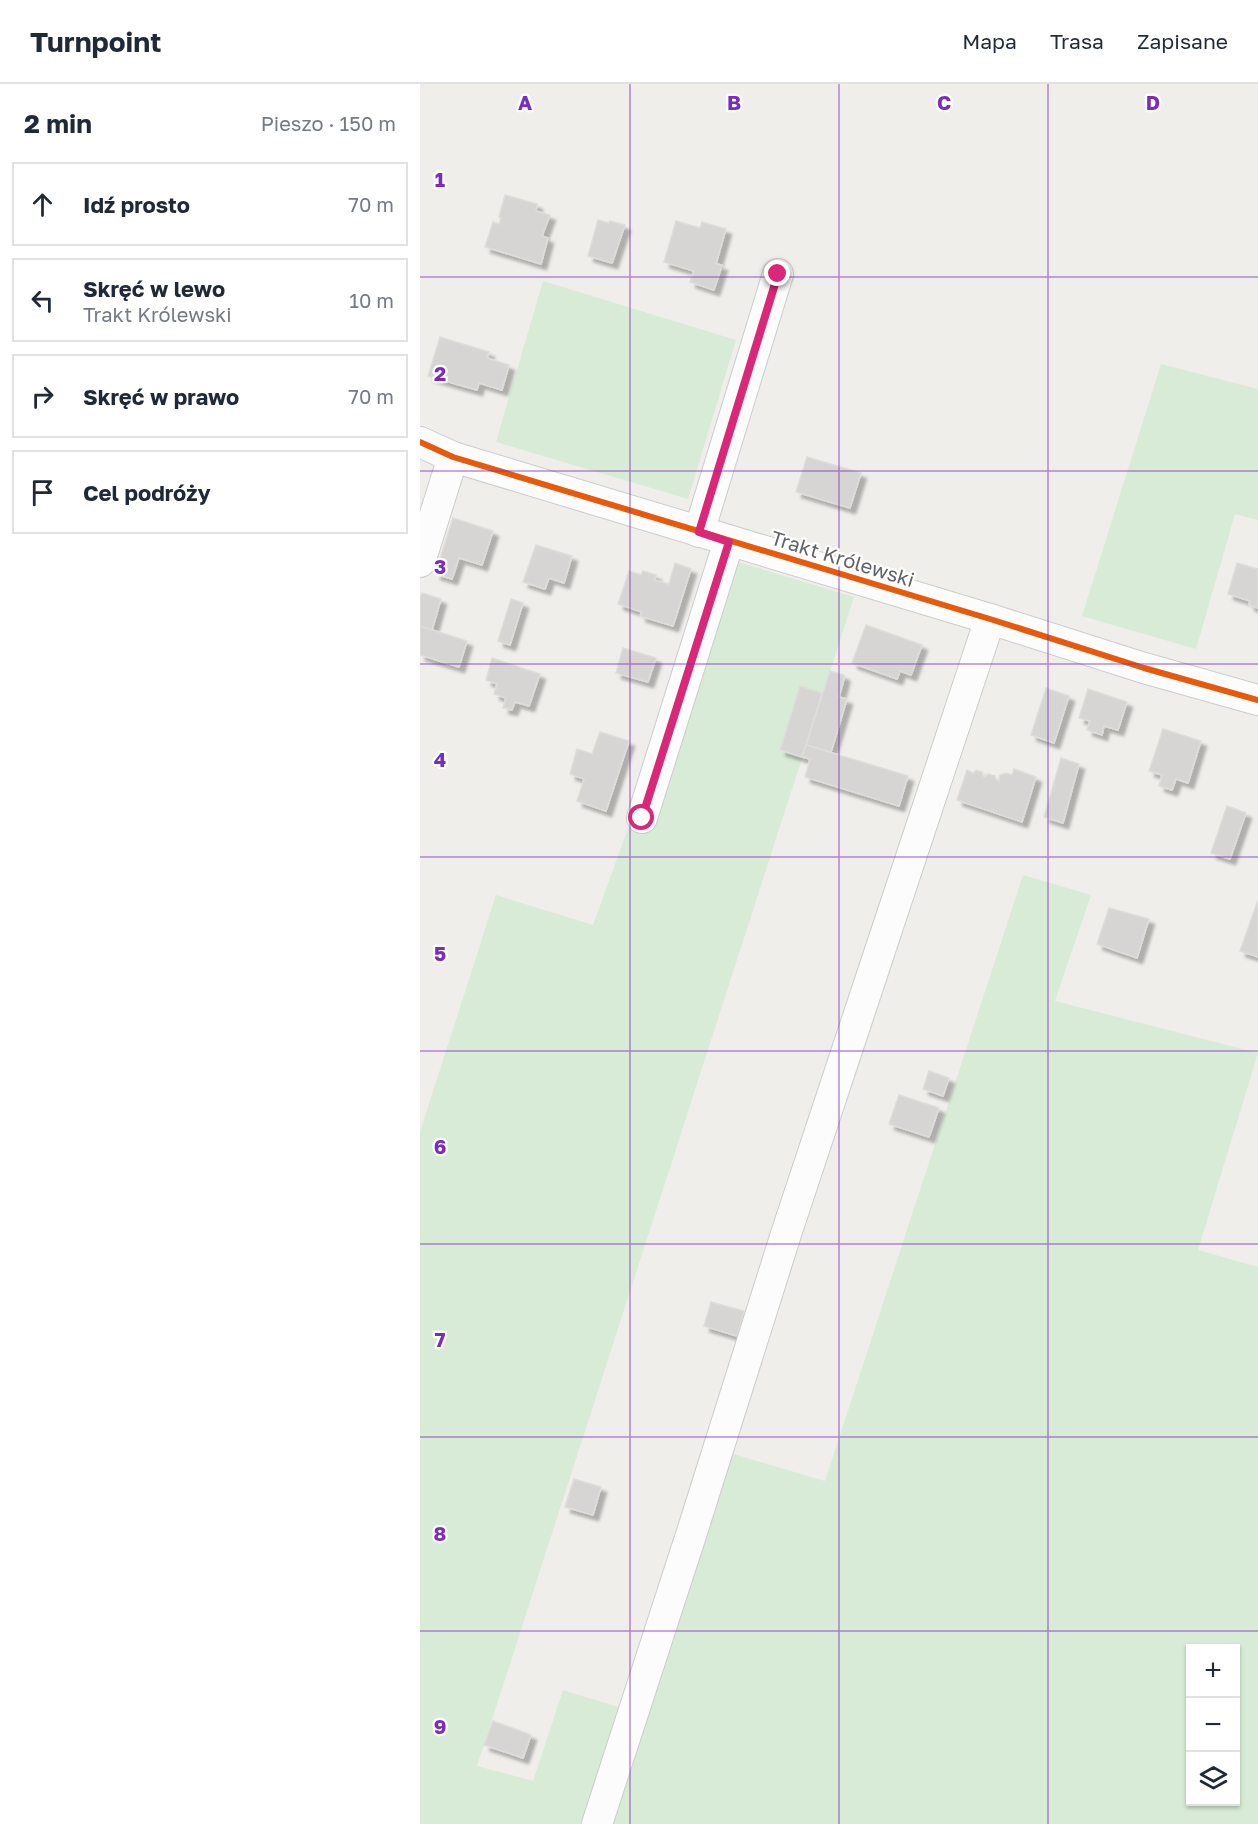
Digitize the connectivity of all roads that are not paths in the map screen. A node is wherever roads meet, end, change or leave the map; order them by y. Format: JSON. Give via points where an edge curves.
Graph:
{"nodes":[{"id":1,"x":778,"y":274,"type":"dead end"},
{"id":2,"x":420,"y":442,"type":"edge"},
{"id":3,"x":453,"y":457,"type":"junction"},
{"id":4,"x":699,"y":532,"type":"junction"},
{"id":5,"x":729,"y":542,"type":"junction"},
{"id":6,"x":420,"y":562,"type":"edge"},
{"id":7,"x":990,"y":619,"type":"junction"},
{"id":8,"x":1258,"y":700,"type":"edge"},
{"id":9,"x":642,"y":818,"type":"dead end"},
{"id":10,"x":597,"y":1824,"type":"edge"}],
"edges":[{"from":1,"to":4,"type":"street"},
{"from":2,"to":3,"type":"street","name":"Trakt Królewski"},
{"from":3,"to":4,"type":"street","name":"Trakt Królewski"},
{"from":3,"to":6,"type":"street"},
{"from":4,"to":5,"type":"street","name":"Trakt Królewski"},
{"from":5,"to":7,"type":"street","name":"Trakt Królewski"},
{"from":5,"to":9,"type":"street"},
{"from":7,"to":8,"type":"street","name":"Trakt Królewski"},
{"from":7,"to":10,"type":"street","via":[[786,1234]]}]}
